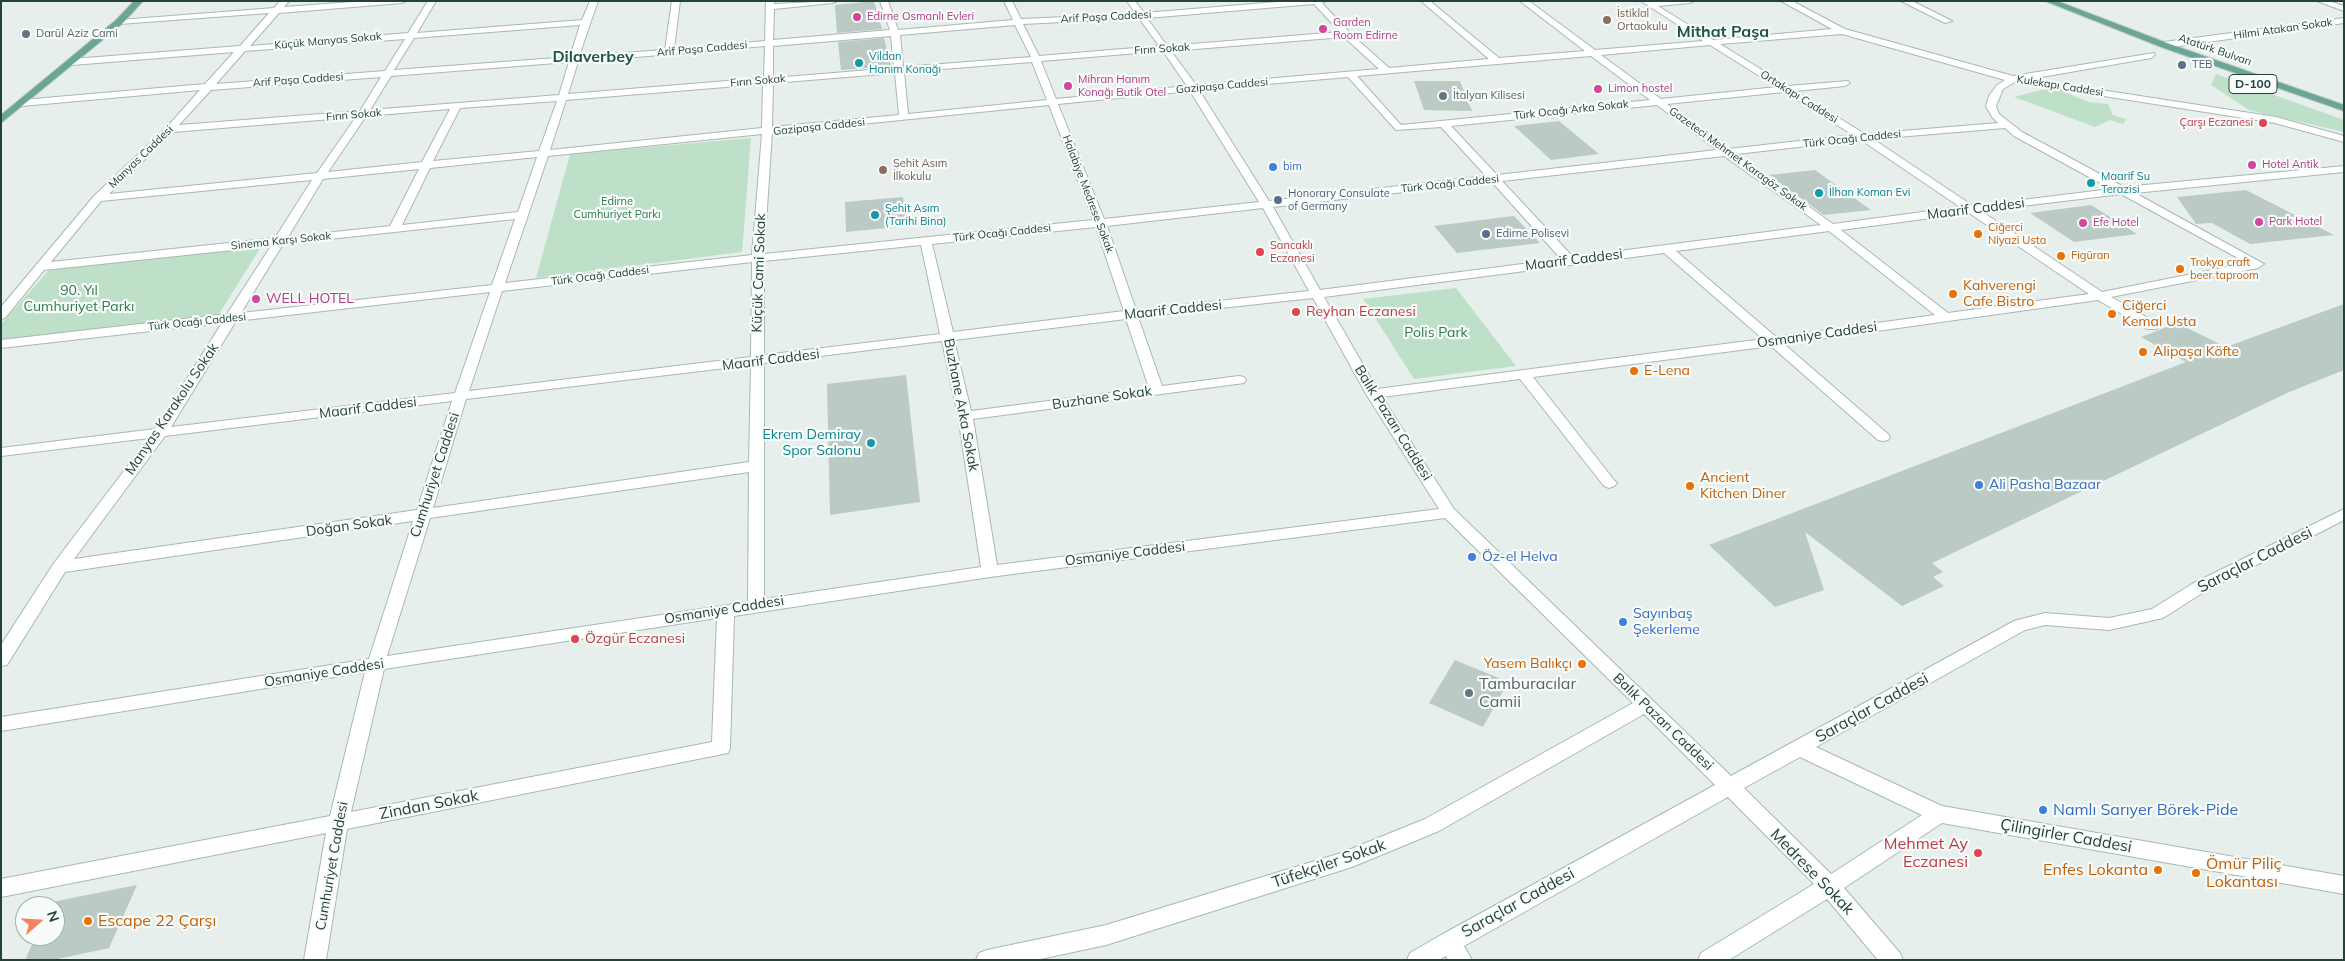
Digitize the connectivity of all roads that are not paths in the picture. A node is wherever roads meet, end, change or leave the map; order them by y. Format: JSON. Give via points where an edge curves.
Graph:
{"nodes":[{"id":1,"x":138,"y":1,"type":"edge"},
{"id":2,"x":284,"y":1,"type":"edge"},
{"id":3,"x":402,"y":1,"type":"edge"},
{"id":4,"x":432,"y":1,"type":"edge"},
{"id":5,"x":594,"y":1,"type":"edge"},
{"id":6,"x":676,"y":1,"type":"edge"},
{"id":7,"x":833,"y":1,"type":"edge"},
{"id":8,"x":884,"y":1,"type":"edge"},
{"id":9,"x":1008,"y":1,"type":"edge"},
{"id":10,"x":1131,"y":1,"type":"edge"},
{"id":11,"x":1322,"y":1,"type":"edge"},
{"id":12,"x":1425,"y":1,"type":"edge"},
{"id":13,"x":1524,"y":1,"type":"edge"},
{"id":14,"x":1690,"y":1,"type":"edge"},
{"id":15,"x":1786,"y":1,"type":"edge"},
{"id":16,"x":1905,"y":1,"type":"edge"},
{"id":17,"x":2049,"y":1,"type":"edge"},
{"id":18,"x":2321,"y":1,"type":"edge"},
{"id":19,"x":1316,"y":2,"type":"edge"},
{"id":20,"x":1648,"y":3,"type":"edge"},
{"id":21,"x":770,"y":4,"type":"edge"},
{"id":22,"x":2344,"y":9,"type":"edge"},
{"id":23,"x":276,"y":10,"type":"junction"},
{"id":24,"x":1139,"y":16,"type":"junction"},
{"id":25,"x":2344,"y":20,"type":"edge"},
{"id":26,"x":1948,"y":21,"type":"dead end"},
{"id":27,"x":118,"y":22,"type":"junction"},
{"id":28,"x":585,"y":22,"type":"junction"},
{"id":29,"x":1019,"y":22,"type":"junction"},
{"id":30,"x":1842,"y":31,"type":"junction"},
{"id":31,"x":895,"y":32,"type":"junction"},
{"id":32,"x":413,"y":34,"type":"junction"},
{"id":33,"x":1346,"y":34,"type":"junction"},
{"id":34,"x":1710,"y":42,"type":"junction"},
{"id":35,"x":770,"y":44,"type":"junction"},
{"id":36,"x":2164,"y":45,"type":"junction"},
{"id":37,"x":244,"y":48,"type":"junction"},
{"id":38,"x":1164,"y":49,"type":"junction"},
{"id":39,"x":669,"y":52,"type":"junction"},
{"id":40,"x":1592,"y":52,"type":"junction"},
{"id":41,"x":2151,"y":55,"type":"dead end"},
{"id":42,"x":1035,"y":58,"type":"junction"},
{"id":43,"x":574,"y":60,"type":"junction"},
{"id":44,"x":72,"y":62,"type":"junction"},
{"id":45,"x":1498,"y":62,"type":"junction"},
{"id":46,"x":898,"y":69,"type":"junction"},
{"id":47,"x":1387,"y":71,"type":"junction"},
{"id":48,"x":388,"y":73,"type":"junction"},
{"id":49,"x":1350,"y":74,"type":"junction"},
{"id":50,"x":2013,"y":79,"type":"junction"},
{"id":51,"x":769,"y":80,"type":"junction"},
{"id":52,"x":1845,"y":83,"type":"dead end"},
{"id":53,"x":207,"y":87,"type":"junction"},
{"id":54,"x":1193,"y":88,"type":"junction"},
{"id":55,"x":1787,"y":89,"type":"junction"},
{"id":56,"x":563,"y":96,"type":"junction"},
{"id":57,"x":1660,"y":101,"type":"junction"},
{"id":58,"x":1053,"y":102,"type":"junction"},
{"id":59,"x":22,"y":103,"type":"junction"},
{"id":60,"x":456,"y":106,"type":"junction"},
{"id":61,"x":2344,"y":108,"type":"edge"},
{"id":62,"x":363,"y":114,"type":"junction"},
{"id":63,"x":904,"y":118,"type":"junction"},
{"id":64,"x":2344,"y":118,"type":"edge"},
{"id":65,"x":1,"y":120,"type":"edge"},
{"id":66,"x":1444,"y":124,"type":"junction"},
{"id":67,"x":2004,"y":125,"type":"junction"},
{"id":68,"x":170,"y":129,"type":"junction"},
{"id":69,"x":767,"y":132,"type":"junction"},
{"id":70,"x":1863,"y":137,"type":"junction"},
{"id":71,"x":2344,"y":139,"type":"edge"},
{"id":72,"x":542,"y":153,"type":"junction"},
{"id":73,"x":1727,"y":153,"type":"junction"},
{"id":74,"x":425,"y":166,"type":"junction"},
{"id":75,"x":2344,"y":168,"type":"edge"},
{"id":76,"x":319,"y":177,"type":"junction"},
{"id":77,"x":1494,"y":179,"type":"junction"},
{"id":78,"x":2124,"y":190,"type":"junction"},
{"id":79,"x":98,"y":198,"type":"junction"},
{"id":80,"x":1266,"y":204,"type":"junction"},
{"id":81,"x":1972,"y":209,"type":"junction"},
{"id":82,"x":521,"y":215,"type":"junction"},
{"id":83,"x":1100,"y":223,"type":"junction"},
{"id":84,"x":1832,"y":228,"type":"junction"},
{"id":85,"x":394,"y":229,"type":"junction"},
{"id":86,"x":279,"y":241,"type":"junction"},
{"id":87,"x":926,"y":241,"type":"junction"},
{"id":88,"x":1666,"y":248,"type":"junction"},
{"id":89,"x":758,"y":258,"type":"junction"},
{"id":90,"x":1569,"y":260,"type":"junction"},
{"id":91,"x":41,"y":267,"type":"junction"},
{"id":92,"x":498,"y":288,"type":"junction"},
{"id":93,"x":1317,"y":294,"type":"junction"},
{"id":94,"x":2100,"y":296,"type":"junction"},
{"id":95,"x":1132,"y":314,"type":"junction"},
{"id":96,"x":1,"y":315,"type":"edge"},
{"id":97,"x":1945,"y":317,"type":"junction"},
{"id":98,"x":231,"y":318,"type":"junction"},
{"id":99,"x":2152,"y":326,"type":"dead end"},
{"id":100,"x":947,"y":338,"type":"junction"},
{"id":101,"x":1772,"y":342,"type":"junction"},
{"id":102,"x":1,"y":344,"type":"edge"},
{"id":103,"x":756,"y":362,"type":"junction"},
{"id":104,"x":1523,"y":374,"type":"junction"},
{"id":105,"x":1239,"y":380,"type":"dead end"},
{"id":106,"x":1157,"y":390,"type":"junction"},
{"id":107,"x":1373,"y":394,"type":"junction"},
{"id":108,"x":460,"y":397,"type":"junction"},
{"id":109,"x":965,"y":416,"type":"junction"},
{"id":110,"x":160,"y":433,"type":"junction"},
{"id":111,"x":1883,"y":437,"type":"dead end"},
{"id":112,"x":1,"y":452,"type":"edge"},
{"id":113,"x":757,"y":466,"type":"junction"},
{"id":114,"x":1609,"y":483,"type":"dead end"},
{"id":115,"x":1449,"y":513,"type":"junction"},
{"id":116,"x":2344,"y":514,"type":"edge"},
{"id":117,"x":421,"y":516,"type":"junction"},
{"id":118,"x":60,"y":567,"type":"junction"},
{"id":119,"x":990,"y":571,"type":"junction"},
{"id":120,"x":756,"y":606,"type":"junction"},
{"id":121,"x":726,"y":610,"type":"junction"},
{"id":122,"x":1,"y":660,"type":"edge"},
{"id":123,"x":376,"y":664,"type":"junction"},
{"id":124,"x":1645,"y":705,"type":"junction"},
{"id":125,"x":1,"y":724,"type":"edge"},
{"id":126,"x":1800,"y":748,"type":"junction"},
{"id":127,"x":1729,"y":786,"type":"junction"},
{"id":128,"x":1939,"y":814,"type":"junction"},
{"id":129,"x":338,"y":823,"type":"junction"},
{"id":130,"x":2344,"y":885,"type":"edge"},
{"id":131,"x":1829,"y":886,"type":"junction"},
{"id":132,"x":1,"y":888,"type":"edge"},
{"id":133,"x":1449,"y":942,"type":"junction"},
{"id":134,"x":315,"y":960,"type":"edge"},
{"id":135,"x":987,"y":960,"type":"edge"},
{"id":136,"x":1418,"y":960,"type":"edge"},
{"id":137,"x":1461,"y":960,"type":"edge"},
{"id":138,"x":1709,"y":960,"type":"edge"},
{"id":139,"x":1892,"y":960,"type":"edge"}],
"edges":[{"from":1,"to":27,"type":"main road"},
{"from":2,"to":23,"type":"street","name":"Manyas Caddesi"},
{"from":3,"to":23,"type":"street"},
{"from":4,"to":32,"type":"street","name":"Manyas Karakolu Sokak"},
{"from":5,"to":28,"type":"street","name":"Cumhuriyet Caddesi"},
{"from":6,"to":39,"type":"street"},
{"from":7,"to":21,"type":"street"},
{"from":8,"to":31,"type":"street"},
{"from":9,"to":29,"type":"street","name":"Halabiye Medrese Sokak"},
{"from":10,"to":24,"type":"street","name":"Balık Pazarı Caddesi"},
{"from":11,"to":19,"type":"street","name":"Arif Paşa Caddesi"},
{"from":12,"to":45,"type":"street"},
{"from":13,"to":40,"type":"street","name":"Gazeteci Mehmet Karagöz Sokak"},
{"from":14,"to":20,"type":"street"},
{"from":15,"to":30,"type":"street","name":"Kulekapı Caddesi"},
{"from":16,"to":26,"type":"street"},
{"from":17,"to":36,"type":"main road","name":"Atatürk Bulvarı","number":"D-100"},
{"from":18,"to":22,"type":"street"},
{"from":19,"to":24,"type":"street","name":"Arif Paşa Caddesi"},
{"from":19,"to":33,"type":"street"},
{"from":20,"to":34,"type":"street","name":"Ortakapı Caddesi"},
{"from":21,"to":35,"type":"street","name":"Küçük Cami Sokak"},
{"from":23,"to":27,"type":"street"},
{"from":23,"to":37,"type":"street","name":"Manyas Caddesi"},
{"from":24,"to":29,"type":"street","name":"Arif Paşa Caddesi"},
{"from":24,"to":38,"type":"street","name":"Balık Pazarı Caddesi"},
{"from":25,"to":36,"type":"street","name":"Hilmi Atakan Sokak"},
{"from":27,"to":44,"type":"main road"},
{"from":28,"to":32,"type":"street","name":"Küçük Manyas Sokak"},
{"from":28,"to":43,"type":"street","name":"Cumhuriyet Caddesi"},
{"from":29,"to":31,"type":"street","name":"Arif Paşa Caddesi"},
{"from":29,"to":42,"type":"street","name":"Halabiye Medrese Sokak"},
{"from":30,"to":34,"type":"street","name":"Gazipaşa Caddesi"},
{"from":30,"to":50,"type":"street","name":"Kulekapı Caddesi"},
{"from":31,"to":35,"type":"street","name":"Arif Paşa Caddesi"},
{"from":31,"to":46,"type":"street"},
{"from":32,"to":37,"type":"street","name":"Küçük Manyas Sokak"},
{"from":32,"to":48,"type":"street","name":"Manyas Karakolu Sokak"},
{"from":33,"to":38,"type":"street","name":"Fırın Sokak"},
{"from":33,"to":47,"type":"street"},
{"from":34,"to":40,"type":"street","name":"Gazipaşa Caddesi"},
{"from":34,"to":55,"type":"street","name":"Ortakapı Caddesi"},
{"from":35,"to":39,"type":"street","name":"Arif Paşa Caddesi"},
{"from":35,"to":51,"type":"street","name":"Küçük Cami Sokak"},
{"from":36,"to":61,"type":"main road","name":"Atatürk Bulvarı","number":"D-100"},
{"from":36,"to":64,"type":"main road","name":"Atatürk Bulvarı","number":"D-100","via":[[2180,55]]},
{"from":37,"to":44,"type":"street","name":"Küçük Manyas Sokak"},
{"from":37,"to":53,"type":"street","name":"Manyas Caddesi"},
{"from":38,"to":42,"type":"street","name":"Fırın Sokak"},
{"from":38,"to":54,"type":"street","name":"Balık Pazarı Caddesi"},
{"from":39,"to":43,"type":"street","name":"Arif Paşa Caddesi"},
{"from":40,"to":45,"type":"street","name":"Gazipaşa Caddesi"},
{"from":40,"to":57,"type":"street","name":"Gazeteci Mehmet Karagöz Sokak"},
{"from":41,"to":50,"type":"street"},
{"from":42,"to":46,"type":"street","name":"Fırın Sokak"},
{"from":42,"to":58,"type":"street","name":"Halabiye Medrese Sokak"},
{"from":43,"to":48,"type":"street","name":"Arif Paşa Caddesi"},
{"from":43,"to":56,"type":"street","name":"Cumhuriyet Caddesi"},
{"from":44,"to":59,"type":"main road"},
{"from":45,"to":47,"type":"street","name":"Gazipaşa Caddesi"},
{"from":46,"to":51,"type":"street","name":"Fırın Sokak"},
{"from":46,"to":63,"type":"street"},
{"from":47,"to":49,"type":"street","name":"Gazipaşa Caddesi"},
{"from":48,"to":53,"type":"street","name":"Arif Paşa Caddesi"},
{"from":48,"to":62,"type":"street","name":"Manyas Karakolu Sokak"},
{"from":49,"to":54,"type":"street","name":"Gazipaşa Caddesi"},
{"from":49,"to":66,"type":"street","name":"Türk Ocağı Arka Sokak","via":[[1399,128]]},
{"from":50,"to":67,"type":"street","via":[[2000,88],[1991,106],[1994,116]]},
{"from":50,"to":71,"type":"street","name":"Kulekapı Caddesi","via":[[2276,120]]},
{"from":51,"to":56,"type":"street","name":"Fırın Sokak"},
{"from":51,"to":69,"type":"street","name":"Küçük Cami Sokak"},
{"from":52,"to":55,"type":"street","name":"Türk Ocağı Arka Sokak"},
{"from":53,"to":59,"type":"street","name":"Arif Paşa Caddesi"},
{"from":53,"to":68,"type":"street","name":"Manyas Caddesi"},
{"from":54,"to":58,"type":"street","name":"Gazipaşa Caddesi"},
{"from":54,"to":80,"type":"street","name":"Balık Pazarı Caddesi"},
{"from":55,"to":57,"type":"street","name":"Türk Ocağı Arka Sokak"},
{"from":55,"to":70,"type":"street","name":"Ortakapı Caddesi"},
{"from":56,"to":60,"type":"street","name":"Fırın Sokak"},
{"from":56,"to":72,"type":"street","name":"Cumhuriyet Caddesi"},
{"from":57,"to":66,"type":"street","name":"Türk Ocağı Arka Sokak"},
{"from":57,"to":73,"type":"street","name":"Gazeteci Mehmet Karagöz Sokak"},
{"from":58,"to":63,"type":"street","name":"Gazipaşa Caddesi"},
{"from":58,"to":83,"type":"street","name":"Halabiye Medrese Sokak"},
{"from":59,"to":65,"type":"main road"},
{"from":60,"to":62,"type":"street","name":"Fırın Sokak"},
{"from":60,"to":74,"type":"street"},
{"from":62,"to":68,"type":"street","name":"Fırın Sokak"},
{"from":62,"to":76,"type":"street","name":"Manyas Karakolu Sokak"},
{"from":63,"to":69,"type":"street","name":"Gazipaşa Caddesi"},
{"from":66,"to":77,"type":"street"},
{"from":67,"to":70,"type":"street","name":"Türk Ocağı Caddesi"},
{"from":67,"to":78,"type":"street"},
{"from":68,"to":79,"type":"street","name":"Manyas Caddesi"},
{"from":69,"to":72,"type":"street","name":"Gazipaşa Caddesi"},
{"from":69,"to":89,"type":"street","name":"Küçük Cami Sokak"},
{"from":70,"to":73,"type":"street","name":"Türk Ocağı Caddesi"},
{"from":70,"to":81,"type":"street","name":"Ortakapı Caddesi"},
{"from":72,"to":74,"type":"street","name":"Gazipaşa Caddesi"},
{"from":72,"to":82,"type":"street","name":"Cumhuriyet Caddesi"},
{"from":73,"to":77,"type":"street","name":"Türk Ocağı Caddesi"},
{"from":73,"to":84,"type":"street","name":"Gazeteci Mehmet Karagöz Sokak"},
{"from":74,"to":76,"type":"street","name":"Gazipaşa Caddesi"},
{"from":74,"to":85,"type":"street"},
{"from":75,"to":78,"type":"street","name":"Maarif Caddesi"},
{"from":76,"to":79,"type":"street","name":"Gazipaşa Caddesi"},
{"from":76,"to":86,"type":"street","name":"Manyas Karakolu Sokak"},
{"from":77,"to":80,"type":"street","name":"Türk Ocağı Caddesi"},
{"from":77,"to":90,"type":"street"},
{"from":78,"to":81,"type":"street","name":"Maarif Caddesi"},
{"from":78,"to":94,"type":"street","name":"Osmaniye Caddesi","via":[[2258,264]]},
{"from":79,"to":91,"type":"street","name":"Manyas Caddesi"},
{"from":80,"to":83,"type":"street","name":"Türk Ocağı Caddesi"},
{"from":80,"to":93,"type":"street","name":"Balık Pazarı Caddesi"},
{"from":81,"to":84,"type":"street","name":"Maarif Caddesi"},
{"from":81,"to":94,"type":"street","name":"Ortakapı Caddesi"},
{"from":82,"to":85,"type":"street","name":"Sinema Karşı Sokak"},
{"from":82,"to":92,"type":"street","name":"Cumhuriyet Caddesi"},
{"from":83,"to":87,"type":"street","name":"Türk Ocağı Caddesi"},
{"from":83,"to":95,"type":"street","name":"Halabiye Medrese Sokak"},
{"from":84,"to":88,"type":"street","name":"Maarif Caddesi"},
{"from":84,"to":97,"type":"street","name":"Gazeteci Mehmet Karagöz Sokak"},
{"from":85,"to":86,"type":"street","name":"Sinema Karşı Sokak"},
{"from":86,"to":91,"type":"street","name":"Sinema Karşı Sokak"},
{"from":86,"to":98,"type":"street","name":"Manyas Karakolu Sokak"},
{"from":87,"to":89,"type":"street","name":"Türk Ocağı Caddesi"},
{"from":87,"to":100,"type":"street","name":"Buzhane Arka Sokak"},
{"from":88,"to":90,"type":"street","name":"Maarif Caddesi"},
{"from":88,"to":101,"type":"street"},
{"from":89,"to":92,"type":"street","name":"Türk Ocağı Caddesi"},
{"from":89,"to":103,"type":"street","name":"Küçük Cami Sokak"},
{"from":90,"to":93,"type":"street","name":"Maarif Caddesi"},
{"from":91,"to":96,"type":"street","name":"Manyas Caddesi"},
{"from":92,"to":98,"type":"street","name":"Türk Ocağı Caddesi"},
{"from":92,"to":108,"type":"street","name":"Cumhuriyet Caddesi"},
{"from":93,"to":95,"type":"street","name":"Maarif Caddesi"},
{"from":93,"to":107,"type":"street","name":"Balık Pazarı Caddesi"},
{"from":94,"to":97,"type":"street","name":"Osmaniye Caddesi"},
{"from":94,"to":99,"type":"street","name":"Ortakapı Caddesi"},
{"from":95,"to":100,"type":"street","name":"Maarif Caddesi"},
{"from":95,"to":106,"type":"street","name":"Halabiye Medrese Sokak"},
{"from":97,"to":101,"type":"street","name":"Osmaniye Caddesi"},
{"from":98,"to":102,"type":"street","name":"Türk Ocağı Caddesi"},
{"from":98,"to":110,"type":"street","name":"Manyas Karakolu Sokak"},
{"from":100,"to":103,"type":"street","name":"Maarif Caddesi"},
{"from":100,"to":109,"type":"street","name":"Buzhane Arka Sokak"},
{"from":101,"to":104,"type":"street","name":"Osmaniye Caddesi"},
{"from":101,"to":111,"type":"street"},
{"from":103,"to":108,"type":"street","name":"Maarif Caddesi"},
{"from":103,"to":113,"type":"street","name":"Küçük Cami Sokak"},
{"from":104,"to":107,"type":"street","name":"Osmaniye Caddesi"},
{"from":104,"to":114,"type":"street"},
{"from":105,"to":106,"type":"street","name":"Buzhane Sokak"},
{"from":106,"to":109,"type":"street","name":"Buzhane Sokak"},
{"from":107,"to":115,"type":"street","name":"Balık Pazarı Caddesi"},
{"from":108,"to":110,"type":"street","name":"Maarif Caddesi"},
{"from":108,"to":117,"type":"street","name":"Cumhuriyet Caddesi"},
{"from":109,"to":119,"type":"street","name":"Buzhane Arka Sokak"},
{"from":110,"to":112,"type":"street","name":"Maarif Caddesi"},
{"from":110,"to":118,"type":"street","name":"Manyas Karakolu Sokak"},
{"from":113,"to":117,"type":"street","name":"Doğan Sokak"},
{"from":113,"to":120,"type":"street","name":"Küçük Cami Sokak"},
{"from":115,"to":119,"type":"street","name":"Osmaniye Caddesi"},
{"from":115,"to":124,"type":"street","name":"Balık Pazarı Caddesi"},
{"from":116,"to":126,"type":"street","name":"Saraçlar Caddesi","via":[[2198,588],[2157,614],[2109,624],[2045,619],[2020,625]]},
{"from":117,"to":118,"type":"street","name":"Doğan Sokak"},
{"from":117,"to":123,"type":"street","name":"Cumhuriyet Caddesi"},
{"from":118,"to":122,"type":"street","name":"Manyas Karakolu Sokak"},
{"from":119,"to":120,"type":"street","name":"Osmaniye Caddesi"},
{"from":120,"to":121,"type":"street","name":"Osmaniye Caddesi"},
{"from":121,"to":123,"type":"street","name":"Osmaniye Caddesi"},
{"from":121,"to":129,"type":"street","name":"Zindan Sokak","via":[[721,748]]},
{"from":123,"to":125,"type":"street","name":"Osmaniye Caddesi"},
{"from":123,"to":129,"type":"street","name":"Cumhuriyet Caddesi"},
{"from":124,"to":127,"type":"street","name":"Balık Pazarı Caddesi"},
{"from":124,"to":135,"type":"street","name":"Tüfekçiler Sokak","via":[[1432,825],[1345,861],[1106,935]]},
{"from":126,"to":127,"type":"street","name":"Saraçlar Caddesi"},
{"from":126,"to":128,"type":"street","name":"Çilingirler Caddesi"},
{"from":127,"to":131,"type":"street","name":"Medrese Sokak"},
{"from":127,"to":133,"type":"street","name":"Saraçlar Caddesi"},
{"from":128,"to":130,"type":"street","name":"Çilingirler Caddesi"},
{"from":128,"to":131,"type":"street"},
{"from":129,"to":132,"type":"street","name":"Zindan Sokak"},
{"from":129,"to":134,"type":"street","name":"Cumhuriyet Caddesi"},
{"from":131,"to":138,"type":"street"},
{"from":131,"to":139,"type":"street","name":"Medrese Sokak"},
{"from":133,"to":136,"type":"street","name":"Saraçlar Caddesi"},
{"from":133,"to":137,"type":"street"}]}
